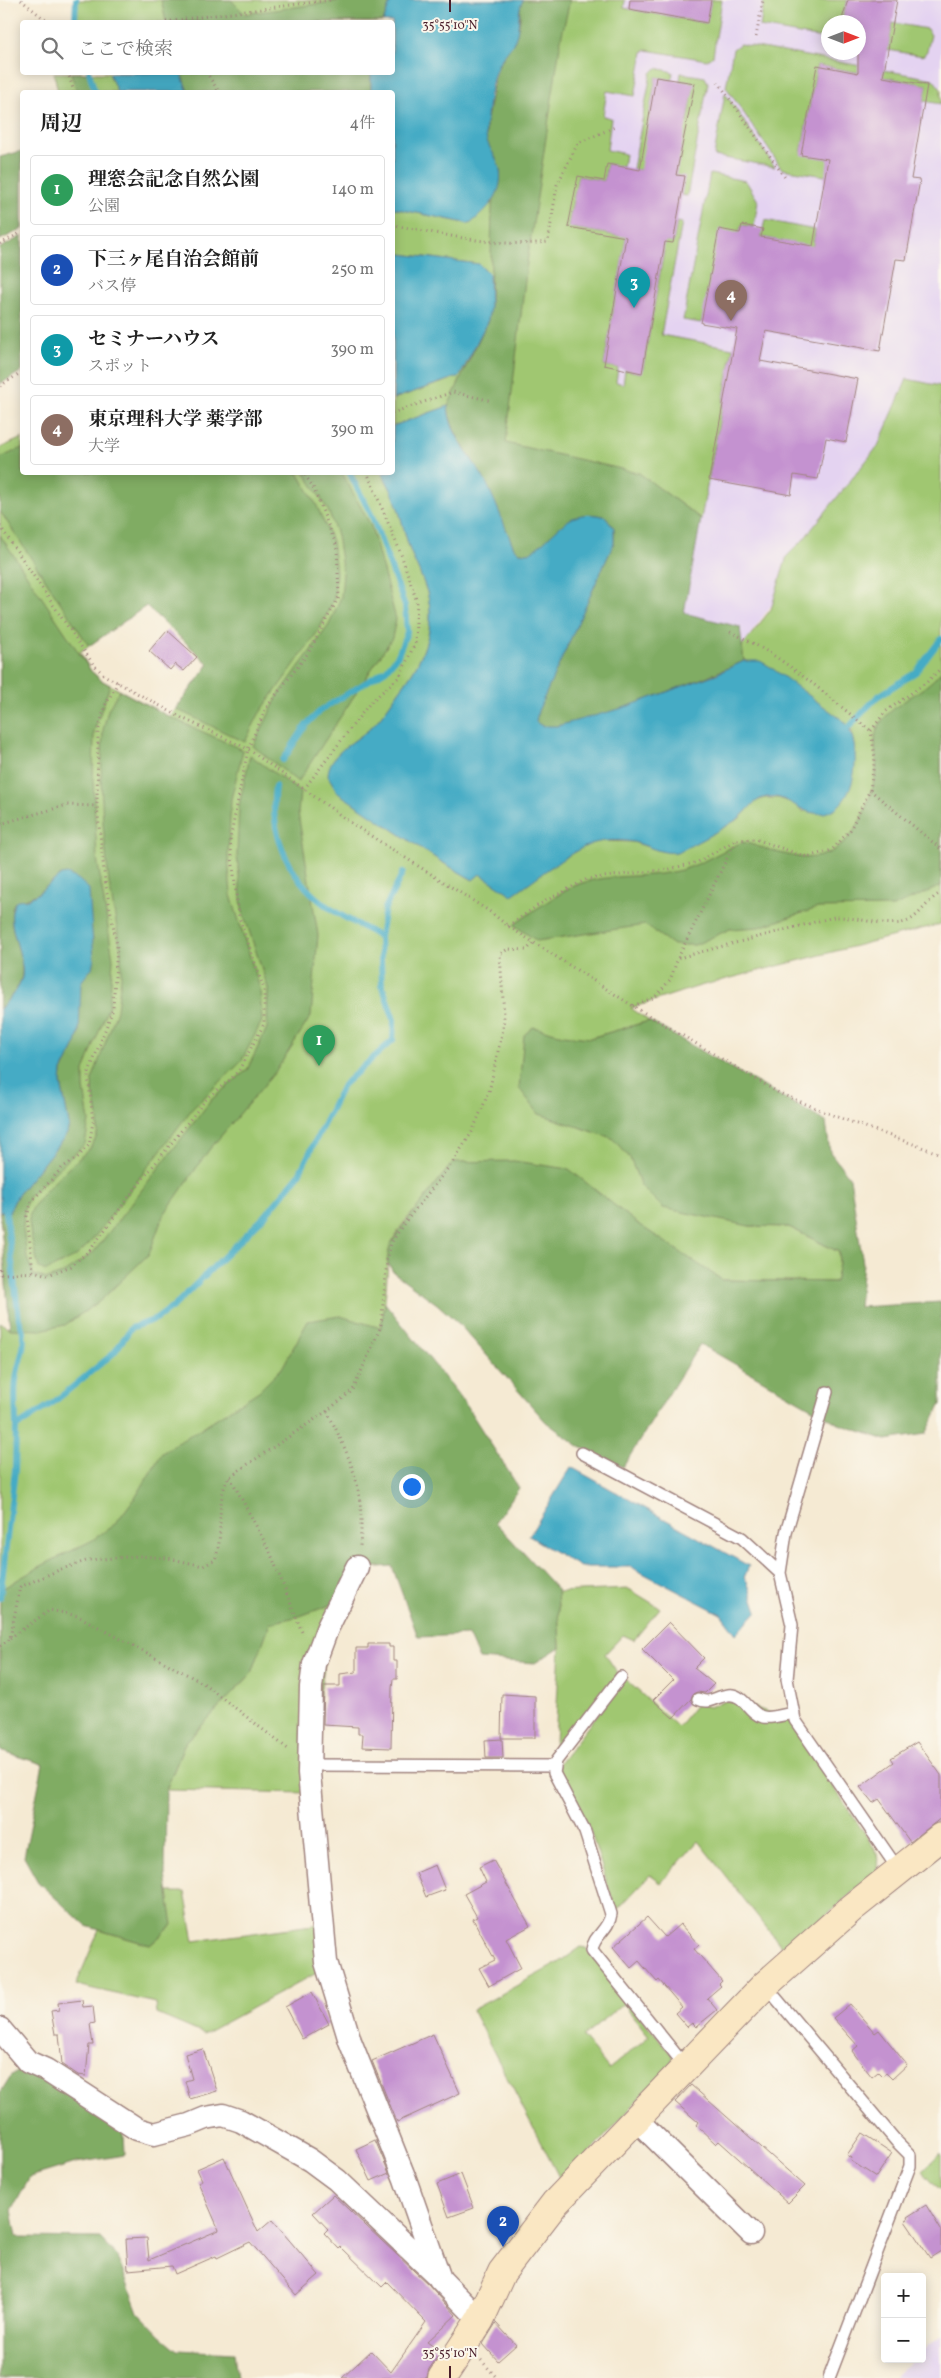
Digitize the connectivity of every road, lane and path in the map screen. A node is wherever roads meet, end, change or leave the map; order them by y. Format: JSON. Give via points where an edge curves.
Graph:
{"nodes":[{"id":1,"x":21,"y":0,"type":"edge"},
{"id":2,"x":330,"y":0,"type":"edge"},
{"id":3,"x":763,"y":0,"type":"edge"},
{"id":4,"x":46,"y":20,"type":"edge"},
{"id":5,"x":192,"y":20,"type":"edge"},
{"id":6,"x":756,"y":37,"type":"dead end"},
{"id":7,"x":69,"y":75,"type":"edge"},
{"id":8,"x":208,"y":75,"type":"edge"},
{"id":9,"x":718,"y":82,"type":"dead end"},
{"id":10,"x":73,"y":90,"type":"edge"},
{"id":11,"x":218,"y":90,"type":"edge"},
{"id":12,"x":615,"y":127,"type":"dead end"},
{"id":13,"x":786,"y":179,"type":"dead end"},
{"id":14,"x":395,"y":226,"type":"edge"},
{"id":15,"x":20,"y":233,"type":"edge"},
{"id":16,"x":0,"y":244,"type":"edge"},
{"id":17,"x":20,"y":373,"type":"edge"},
{"id":18,"x":0,"y":386,"type":"edge"},
{"id":19,"x":492,"y":401,"type":"dead end"},
{"id":20,"x":395,"y":412,"type":"edge"},
{"id":21,"x":305,"y":475,"type":"edge"},
{"id":22,"x":368,"y":475,"type":"edge"},
{"id":23,"x":0,"y":526,"type":"edge"},
{"id":24,"x":730,"y":632,"type":"dead end"},
{"id":25,"x":941,"y":668,"type":"edge"},
{"id":26,"x":118,"y":682,"type":"junction"},
{"id":27,"x":871,"y":732,"type":"junction"},
{"id":28,"x":248,"y":749,"type":"junction"},
{"id":29,"x":304,"y":789,"type":"junction"},
{"id":30,"x":870,"y":790,"type":"junction"},
{"id":31,"x":97,"y":806,"type":"junction"},
{"id":32,"x":0,"y":824,"type":"edge"},
{"id":33,"x":736,"y":840,"type":"junction"},
{"id":34,"x":941,"y":849,"type":"edge"},
{"id":35,"x":941,"y":893,"type":"edge"},
{"id":36,"x":508,"y":926,"type":"junction"},
{"id":37,"x":533,"y":942,"type":"junction"},
{"id":38,"x":678,"y":958,"type":"junction"},
{"id":39,"x":633,"y":1006,"type":"junction"},
{"id":40,"x":941,"y":1154,"type":"edge"},
{"id":41,"x":0,"y":1269,"type":"edge"},
{"id":42,"x":37,"y":1272,"type":"junction"},
{"id":43,"x":827,"y":1392,"type":"dead end"},
{"id":44,"x":327,"y":1412,"type":"junction"},
{"id":45,"x":582,"y":1453,"type":"dead end"},
{"id":46,"x":230,"y":1477,"type":"junction"},
{"id":47,"x":357,"y":1567,"type":"joint"},
{"id":48,"x":780,"y":1572,"type":"junction"},
{"id":49,"x":302,"y":1633,"type":"dead end"},
{"id":50,"x":10,"y":1639,"type":"junction"},
{"id":51,"x":0,"y":1646,"type":"edge"},
{"id":52,"x":621,"y":1677,"type":"dead end"},
{"id":53,"x":698,"y":1699,"type":"dead end"},
{"id":54,"x":794,"y":1713,"type":"junction"},
{"id":55,"x":308,"y":1765,"type":"junction"},
{"id":56,"x":555,"y":1766,"type":"junction"},
{"id":57,"x":941,"y":1837,"type":"edge"},
{"id":58,"x":898,"y":1869,"type":"junction"},
{"id":59,"x":765,"y":1985,"type":"junction"},
{"id":60,"x":0,"y":2029,"type":"edge"},
{"id":61,"x":686,"y":2068,"type":"junction"},
{"id":62,"x":636,"y":2119,"type":"junction"},
{"id":63,"x":752,"y":2232,"type":"dead end"},
{"id":64,"x":440,"y":2279,"type":"junction"},
{"id":65,"x":480,"y":2320,"type":"junction"},
{"id":66,"x":442,"y":2378,"type":"edge"},
{"id":67,"x":829,"y":2378,"type":"edge"}],
"edges":[{"from":1,"to":4,"type":"path"},
{"from":2,"to":5,"type":"path"},
{"from":3,"to":6,"type":"path"},
{"from":7,"to":10,"type":"path"},
{"from":8,"to":11,"type":"path"},
{"from":9,"to":13,"type":"path"},
{"from":12,"to":14,"type":"path","via":[[578,143],[556,185],[548,242],[498,243]]},
{"from":15,"to":16,"type":"path"},
{"from":17,"to":18,"type":"path"},
{"from":19,"to":20,"type":"path","via":[[453,392]]},
{"from":21,"to":28,"type":"path","via":[[337,547],[339,597],[308,654],[266,708]]},
{"from":22,"to":29,"type":"path","via":[[418,602],[415,642],[400,676],[370,703]]},
{"from":23,"to":26,"type":"path","via":[[93,664]]},
{"from":24,"to":27,"type":"path","via":[[757,644],[793,668]]},
{"from":25,"to":27,"type":"path","via":[[885,712]]},
{"from":26,"to":28,"type":"path","via":[[182,718]]},
{"from":26,"to":31,"type":"path","via":[[105,706],[98,732]]},
{"from":27,"to":30,"type":"path","via":[[875,758]]},
{"from":28,"to":29,"type":"path"},
{"from":28,"to":42,"type":"path","via":[[230,840],[240,917],[264,989],[264,1024],[240,1070],[208,1097],[91,1249],[71,1266],[48,1275]]},
{"from":29,"to":36,"type":"path"},
{"from":30,"to":33,"type":"path","via":[[850,830],[832,850],[807,857],[754,839]]},
{"from":30,"to":34,"type":"path"},
{"from":31,"to":32,"type":"path","via":[[67,805]]},
{"from":31,"to":42,"type":"path","via":[[105,881],[117,946],[113,1009],[88,1075],[93,1122],[89,1145],[62,1168],[32,1201],[27,1216],[33,1271]]},
{"from":33,"to":36,"type":"path","via":[[698,862],[670,869],[587,879],[540,904]]},
{"from":33,"to":38,"type":"path"},
{"from":35,"to":38,"type":"path","via":[[916,916],[897,924],[834,917]]},
{"from":36,"to":37,"type":"path"},
{"from":37,"to":39,"type":"path"},
{"from":37,"to":44,"type":"path","via":[[526,950],[508,949],[500,954],[503,1029],[489,1092],[472,1132],[391,1243],[384,1315],[377,1337],[353,1390]]},
{"from":38,"to":39,"type":"path","via":[[665,986],[654,997]]},
{"from":39,"to":40,"type":"path","via":[[779,1093]]},
{"from":41,"to":42,"type":"path","via":[[1,1274]]},
{"from":43,"to":48,"type":"lane","via":[[786,1533]]},
{"from":44,"to":46,"type":"path"},
{"from":44,"to":47,"type":"path","via":[[347,1452],[360,1489],[363,1513]]},
{"from":45,"to":48,"type":"lane","via":[[742,1538]]},
{"from":46,"to":49,"type":"path","via":[[270,1552]]},
{"from":46,"to":50,"type":"path","via":[[222,1489],[220,1548],[215,1560],[203,1566],[168,1558],[139,1556],[89,1560],[59,1570],[20,1587]]},
{"from":47,"to":55,"type":"street","via":[[314,1664]]},
{"from":48,"to":54,"type":"lane","via":[[792,1625],[787,1679]]},
{"from":50,"to":51,"type":"path"},
{"from":50,"to":55,"type":"path","via":[[50,1610],[78,1616],[203,1683]]},
{"from":52,"to":56,"type":"lane"},
{"from":53,"to":54,"type":"lane","via":[[708,1702],[728,1695],[738,1696],[762,1717]]},
{"from":54,"to":58,"type":"lane","via":[[795,1720]]},
{"from":55,"to":56,"type":"lane"},
{"from":55,"to":64,"type":"street","via":[[326,1962],[350,2042]]},
{"from":56,"to":61,"type":"lane","via":[[554,1773],[585,1832],[611,1914],[607,1926],[593,1942],[592,1950]]},
{"from":57,"to":58,"type":"street"},
{"from":58,"to":59,"type":"street"},
{"from":59,"to":61,"type":"street"},
{"from":59,"to":67,"type":"lane","via":[[910,2154],[910,2166]]},
{"from":60,"to":64,"type":"street","via":[[28,2062],[46,2070],[137,2129],[154,2134],[223,2115],[241,2121],[337,2180]]},
{"from":61,"to":62,"type":"street"},
{"from":62,"to":63,"type":"street"},
{"from":62,"to":65,"type":"street","via":[[555,2203],[526,2239],[502,2272]]},
{"from":64,"to":65,"type":"street"},
{"from":65,"to":66,"type":"street"}]}
